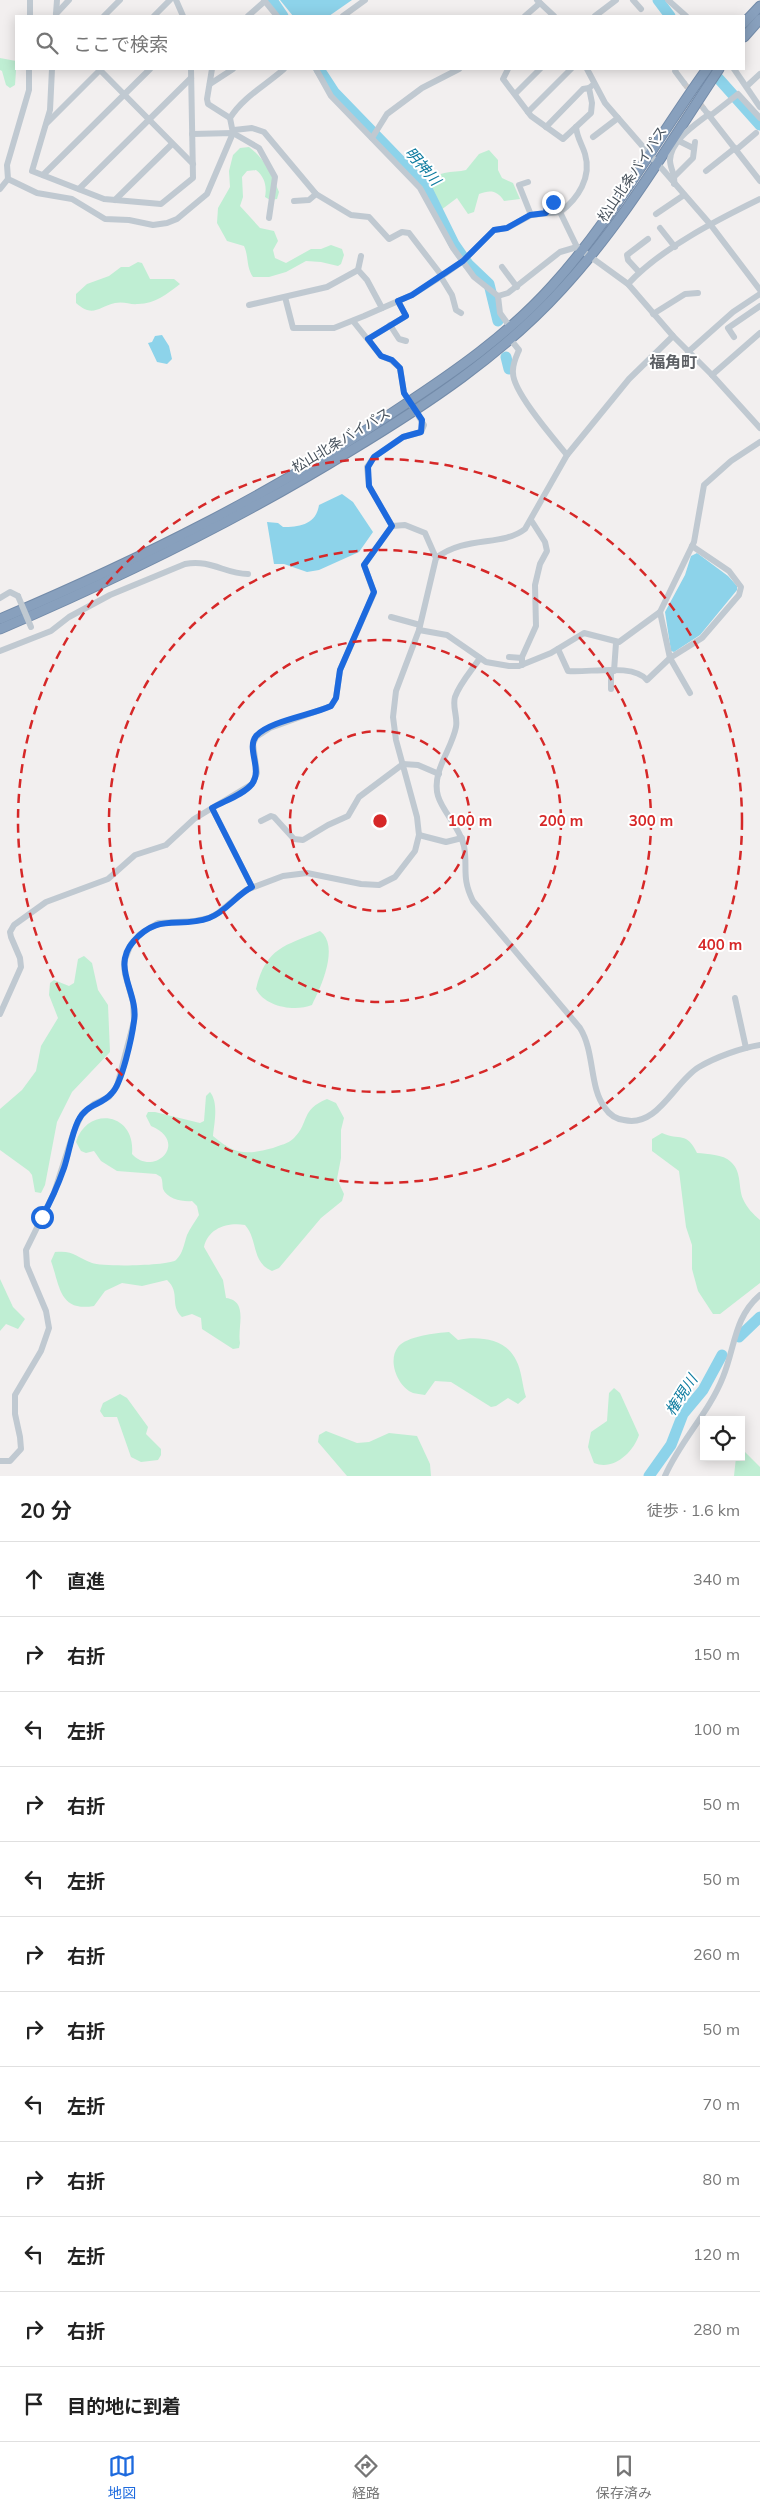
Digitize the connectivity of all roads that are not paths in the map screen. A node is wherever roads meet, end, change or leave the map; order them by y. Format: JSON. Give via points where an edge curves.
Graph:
{"nodes":[{"id":1,"x":30,"y":0,"type":"edge"},
{"id":2,"x":57,"y":0,"type":"edge"},
{"id":3,"x":70,"y":0,"type":"edge"},
{"id":4,"x":120,"y":0,"type":"edge"},
{"id":5,"x":170,"y":0,"type":"edge"},
{"id":6,"x":176,"y":0,"type":"edge"},
{"id":7,"x":365,"y":0,"type":"edge"},
{"id":8,"x":616,"y":0,"type":"edge"},
{"id":9,"x":633,"y":0,"type":"edge"},
{"id":10,"x":668,"y":0,"type":"edge"},
{"id":11,"x":264,"y":1,"type":"edge"},
{"id":12,"x":538,"y":2,"type":"edge"},
{"id":13,"x":760,"y":6,"type":"edge"},
{"id":14,"x":640,"y":9,"type":"dead end"},
{"id":15,"x":30,"y":15,"type":"edge"},
{"id":16,"x":55,"y":15,"type":"edge"},
{"id":17,"x":105,"y":15,"type":"edge"},
{"id":18,"x":155,"y":15,"type":"edge"},
{"id":19,"x":184,"y":15,"type":"edge"},
{"id":20,"x":249,"y":15,"type":"edge"},
{"id":21,"x":276,"y":15,"type":"edge"},
{"id":22,"x":344,"y":15,"type":"edge"},
{"id":23,"x":526,"y":15,"type":"edge"},
{"id":24,"x":553,"y":15,"type":"edge"},
{"id":25,"x":596,"y":15,"type":"edge"},
{"id":26,"x":685,"y":15,"type":"edge"},
{"id":27,"x":760,"y":19,"type":"edge"},
{"id":28,"x":745,"y":22,"type":"edge"},
{"id":29,"x":745,"y":36,"type":"edge"},
{"id":30,"x":29,"y":70,"type":"edge"},
{"id":31,"x":52,"y":70,"type":"edge"},
{"id":32,"x":99,"y":70,"type":"edge"},
{"id":33,"x":101,"y":70,"type":"edge"},
{"id":34,"x":149,"y":70,"type":"edge"},
{"id":35,"x":191,"y":70,"type":"edge"},
{"id":36,"x":212,"y":70,"type":"edge"},
{"id":37,"x":231,"y":70,"type":"edge"},
{"id":38,"x":272,"y":70,"type":"edge"},
{"id":39,"x":283,"y":70,"type":"edge"},
{"id":40,"x":317,"y":70,"type":"edge"},
{"id":41,"x":457,"y":70,"type":"edge"},
{"id":42,"x":508,"y":70,"type":"edge"},
{"id":43,"x":539,"y":70,"type":"edge"},
{"id":44,"x":570,"y":70,"type":"edge"},
{"id":45,"x":587,"y":70,"type":"edge"},
{"id":46,"x":676,"y":70,"type":"edge"},
{"id":47,"x":706,"y":70,"type":"edge"},
{"id":48,"x":719,"y":70,"type":"edge"},
{"id":49,"x":735,"y":70,"type":"edge"},
{"id":50,"x":760,"y":74,"type":"edge"},
{"id":51,"x":276,"y":76,"type":"junction"},
{"id":52,"x":191,"y":78,"type":"junction"},
{"id":53,"x":684,"y":83,"type":"tunnel mouth"},
{"id":54,"x":210,"y":84,"type":"junction"},
{"id":55,"x":591,"y":86,"type":"junction"},
{"id":56,"x":747,"y":86,"type":"junction"},
{"id":57,"x":124,"y":94,"type":"junction"},
{"id":58,"x":514,"y":94,"type":"junction"},
{"id":59,"x":760,"y":108,"type":"edge"},
{"id":60,"x":528,"y":112,"type":"junction"},
{"id":61,"x":708,"y":113,"type":"junction"},
{"id":62,"x":148,"y":118,"type":"junction"},
{"id":63,"x":230,"y":118,"type":"junction"},
{"id":64,"x":618,"y":118,"type":"junction"},
{"id":65,"x":760,"y":118,"type":"edge"},
{"id":66,"x":44,"y":125,"type":"junction"},
{"id":67,"x":546,"y":127,"type":"junction"},
{"id":68,"x":576,"y":128,"type":"junction"},
{"id":69,"x":234,"y":132,"type":"junction"},
{"id":70,"x":756,"y":132,"type":"dead end"},
{"id":71,"x":192,"y":134,"type":"junction"},
{"id":72,"x":593,"y":136,"type":"dead end"},
{"id":73,"x":372,"y":138,"type":"junction"},
{"id":74,"x":679,"y":142,"type":"junction"},
{"id":75,"x":172,"y":144,"type":"junction"},
{"id":76,"x":736,"y":149,"type":"junction"},
{"id":77,"x":650,"y":156,"type":"junction"},
{"id":78,"x":193,"y":164,"type":"junction"},
{"id":79,"x":656,"y":164,"type":"junction"},
{"id":80,"x":706,"y":171,"type":"dead end"},
{"id":81,"x":43,"y":175,"type":"junction"},
{"id":82,"x":8,"y":179,"type":"junction"},
{"id":83,"x":674,"y":180,"type":"junction"},
{"id":84,"x":760,"y":180,"type":"edge"},
{"id":85,"x":528,"y":182,"type":"dead end"},
{"id":86,"x":0,"y":189,"type":"edge"},
{"id":87,"x":79,"y":189,"type":"junction"},
{"id":88,"x":316,"y":194,"type":"junction"},
{"id":89,"x":684,"y":195,"type":"junction"},
{"id":90,"x":115,"y":200,"type":"junction"},
{"id":91,"x":759,"y":200,"type":"edge"},
{"id":92,"x":294,"y":201,"type":"dead end"},
{"id":93,"x":553,"y":202,"type":"dead end"},
{"id":94,"x":560,"y":212,"type":"junction"},
{"id":95,"x":546,"y":213,"type":"junction"},
{"id":96,"x":656,"y":214,"type":"dead end"},
{"id":97,"x":530,"y":215,"type":"junction"},
{"id":98,"x":269,"y":218,"type":"dead end"},
{"id":99,"x":710,"y":224,"type":"junction"},
{"id":100,"x":660,"y":228,"type":"dead end"},
{"id":101,"x":648,"y":239,"type":"dead end"},
{"id":102,"x":676,"y":247,"type":"junction"},
{"id":103,"x":579,"y":249,"type":"junction"},
{"id":104,"x":361,"y":256,"type":"dead end"},
{"id":105,"x":591,"y":257,"type":"junction"},
{"id":106,"x":463,"y":261,"type":"junction"},
{"id":107,"x":502,"y":267,"type":"dead end"},
{"id":108,"x":358,"y":270,"type":"junction"},
{"id":109,"x":639,"y":272,"type":"junction"},
{"id":110,"x":441,"y":276,"type":"junction"},
{"id":111,"x":628,"y":284,"type":"junction"},
{"id":112,"x":517,"y":286,"type":"junction"},
{"id":113,"x":760,"y":290,"type":"edge"},
{"id":114,"x":493,"y":292,"type":"junction"},
{"id":115,"x":698,"y":293,"type":"dead end"},
{"id":116,"x":760,"y":294,"type":"edge"},
{"id":117,"x":285,"y":298,"type":"junction"},
{"id":118,"x":398,"y":301,"type":"junction"},
{"id":119,"x":249,"y":305,"type":"dead end"},
{"id":120,"x":760,"y":306,"type":"edge"},
{"id":121,"x":382,"y":308,"type":"junction"},
{"id":122,"x":461,"y":313,"type":"dead end"},
{"id":123,"x":653,"y":314,"type":"junction"},
{"id":124,"x":353,"y":321,"type":"junction"},
{"id":125,"x":390,"y":325,"type":"junction"},
{"id":126,"x":510,"y":327,"type":"junction"},
{"id":127,"x":760,"y":333,"type":"edge"},
{"id":128,"x":673,"y":336,"type":"junction"},
{"id":129,"x":734,"y":337,"type":"dead end"},
{"id":130,"x":368,"y":339,"type":"junction"},
{"id":131,"x":510,"y":339,"type":"junction"},
{"id":132,"x":406,"y":340,"type":"dead end"},
{"id":133,"x":688,"y":352,"type":"junction"},
{"id":134,"x":712,"y":374,"type":"junction"},
{"id":135,"x":410,"y":401,"type":"junction"},
{"id":136,"x":416,"y":410,"type":"junction"},
{"id":137,"x":760,"y":428,"type":"edge"},
{"id":138,"x":760,"y":442,"type":"edge"},
{"id":139,"x":567,"y":455,"type":"junction"},
{"id":140,"x":532,"y":520,"type":"junction"},
{"id":141,"x":392,"y":526,"type":"junction"},
{"id":142,"x":692,"y":546,"type":"junction"},
{"id":143,"x":436,"y":558,"type":"junction"},
{"id":144,"x":248,"y":574,"type":"dead end"},
{"id":145,"x":103,"y":580,"type":"junction"},
{"id":146,"x":110,"y":595,"type":"junction"},
{"id":147,"x":0,"y":598,"type":"edge"},
{"id":148,"x":660,"y":612,"type":"junction"},
{"id":149,"x":391,"y":617,"type":"dead end"},
{"id":150,"x":0,"y":619,"type":"edge"},
{"id":151,"x":420,"y":628,"type":"junction"},
{"id":152,"x":0,"y":629,"type":"edge"},
{"id":153,"x":35,"y":638,"type":"junction"},
{"id":154,"x":616,"y":643,"type":"junction"},
{"id":155,"x":558,"y":649,"type":"junction"},
{"id":156,"x":0,"y":651,"type":"edge"},
{"id":157,"x":509,"y":657,"type":"dead end"},
{"id":158,"x":480,"y":658,"type":"junction"},
{"id":159,"x":670,"y":658,"type":"junction"},
{"id":160,"x":522,"y":661,"type":"junction"},
{"id":161,"x":612,"y":671,"type":"junction"},
{"id":162,"x":611,"y":689,"type":"dead end"},
{"id":163,"x":690,"y":693,"type":"dead end"},
{"id":164,"x":403,"y":764,"type":"junction"},
{"id":165,"x":438,"y":774,"type":"junction"},
{"id":166,"x":212,"y":808,"type":"junction"},
{"id":167,"x":261,"y":821,"type":"dead end"},
{"id":168,"x":420,"y":835,"type":"junction"},
{"id":169,"x":462,"y":838,"type":"junction"},
{"id":170,"x":252,"y":887,"type":"junction"},
{"id":171,"x":735,"y":998,"type":"dead end"},
{"id":172,"x":0,"y":1014,"type":"edge"},
{"id":173,"x":760,"y":1045,"type":"edge"},
{"id":174,"x":746,"y":1048,"type":"junction"},
{"id":175,"x":760,"y":1295,"type":"edge"},
{"id":176,"x":0,"y":1461,"type":"edge"},
{"id":177,"x":665,"y":1476,"type":"edge"}],
"edges":[{"from":1,"to":15,"type":"street"},
{"from":2,"to":16,"type":"street"},
{"from":3,"to":16,"type":"street"},
{"from":4,"to":17,"type":"street"},
{"from":5,"to":18,"type":"street"},
{"from":6,"to":19,"type":"street"},
{"from":7,"to":22,"type":"street"},
{"from":8,"to":25,"type":"street"},
{"from":9,"to":14,"type":"street"},
{"from":10,"to":26,"type":"street"},
{"from":11,"to":20,"type":"street"},
{"from":11,"to":21,"type":"street"},
{"from":12,"to":23,"type":"street"},
{"from":12,"to":24,"type":"street"},
{"from":13,"to":28,"type":"highway"},
{"from":27,"to":29,"type":"highway"},
{"from":30,"to":82,"type":"street","via":[[29,90],[7,165]]},
{"from":31,"to":66,"type":"street","via":[[50,110]]},
{"from":32,"to":66,"type":"street"},
{"from":33,"to":57,"type":"street"},
{"from":34,"to":57,"type":"street"},
{"from":35,"to":52,"type":"street"},
{"from":36,"to":54,"type":"street"},
{"from":37,"to":54,"type":"street"},
{"from":38,"to":51,"type":"street"},
{"from":39,"to":51,"type":"street"},
{"from":40,"to":73,"type":"street","via":[[331,96]]},
{"from":41,"to":73,"type":"street","via":[[422,88],[387,114]]},
{"from":42,"to":58,"type":"street","via":[[503,79]]},
{"from":43,"to":58,"type":"street"},
{"from":44,"to":60,"type":"street"},
{"from":45,"to":55,"type":"street"},
{"from":46,"to":53,"type":"street"},
{"from":47,"to":77,"type":"highway","name":"松山北条バイパス"},
{"from":48,"to":79,"type":"highway","name":"松山北条バイパス"},
{"from":49,"to":56,"type":"street"},
{"from":50,"to":56,"type":"street"},
{"from":51,"to":63,"type":"street","via":[[240,105]]},
{"from":52,"to":62,"type":"street"},
{"from":52,"to":71,"type":"street"},
{"from":54,"to":63,"type":"street","via":[[208,104]]},
{"from":55,"to":64,"type":"street"},
{"from":55,"to":67,"type":"street"},
{"from":55,"to":68,"type":"street","via":[[592,109]]},
{"from":56,"to":59,"type":"street"},
{"from":57,"to":62,"type":"street"},
{"from":57,"to":81,"type":"street"},
{"from":58,"to":60,"type":"street"},
{"from":60,"to":67,"type":"street"},
{"from":61,"to":65,"type":"street","via":[[738,94]]},
{"from":61,"to":74,"type":"street","via":[[684,133]]},
{"from":61,"to":76,"type":"street"},
{"from":62,"to":75,"type":"street"},
{"from":62,"to":87,"type":"street"},
{"from":63,"to":69,"type":"street"},
{"from":64,"to":72,"type":"street"},
{"from":64,"to":77,"type":"street"},
{"from":66,"to":81,"type":"street","via":[[32,171]]},
{"from":67,"to":68,"type":"street","via":[[563,139]]},
{"from":68,"to":94,"type":"street","via":[[586,156],[587,173],[575,199]]},
{"from":69,"to":71,"type":"street"},
{"from":69,"to":82,"type":"street","via":[[203,199],[177,219],[159,225],[105,219],[72,199],[37,193]]},
{"from":69,"to":88,"type":"street","via":[[252,128],[264,132]]},
{"from":69,"to":98,"type":"street","via":[[256,145],[275,177]]},
{"from":70,"to":76,"type":"street"},
{"from":71,"to":78,"type":"street"},
{"from":73,"to":106,"type":"street","via":[[420,188]]},
{"from":74,"to":83,"type":"street","via":[[670,160]]},
{"from":74,"to":83,"type":"street","via":[[694,145],[693,158]]},
{"from":75,"to":78,"type":"street"},
{"from":75,"to":90,"type":"street"},
{"from":76,"to":80,"type":"street"},
{"from":76,"to":84,"type":"street"},
{"from":77,"to":79,"type":"street"},
{"from":77,"to":103,"type":"highway","name":"松山北条バイパス"},
{"from":78,"to":90,"type":"street","via":[[193,178],[161,204]]},
{"from":79,"to":83,"type":"street"},
{"from":79,"to":105,"type":"highway","name":"松山北条バイパス"},
{"from":81,"to":87,"type":"street"},
{"from":82,"to":86,"type":"street"},
{"from":83,"to":89,"type":"street"},
{"from":85,"to":97,"type":"street","via":[[519,185]]},
{"from":87,"to":90,"type":"street"},
{"from":88,"to":92,"type":"street","via":[[309,200]]},
{"from":88,"to":110,"type":"street","via":[[351,215],[369,217],[389,239],[402,232],[409,233]]},
{"from":89,"to":96,"type":"street"},
{"from":89,"to":99,"type":"street"},
{"from":91,"to":99,"type":"street"},
{"from":93,"to":95,"type":"street","via":[[547,203]]},
{"from":94,"to":95,"type":"street"},
{"from":94,"to":103,"type":"street"},
{"from":95,"to":97,"type":"street"},
{"from":97,"to":106,"type":"street","via":[[507,228],[488,233]]},
{"from":99,"to":102,"type":"street"},
{"from":99,"to":113,"type":"street"},
{"from":100,"to":102,"type":"street"},
{"from":101,"to":109,"type":"street","via":[[627,255]]},
{"from":102,"to":109,"type":"street"},
{"from":103,"to":105,"type":"street"},
{"from":103,"to":112,"type":"street","via":[[560,252]]},
{"from":103,"to":126,"type":"highway","name":"松山北条バイパス","via":[[548,291]]},
{"from":104,"to":108,"type":"street"},
{"from":105,"to":111,"type":"street"},
{"from":105,"to":131,"type":"highway","name":"松山北条バイパス","via":[[560,292]]},
{"from":106,"to":110,"type":"street"},
{"from":106,"to":114,"type":"street","via":[[474,277]]},
{"from":107,"to":112,"type":"street"},
{"from":108,"to":117,"type":"street","via":[[327,287]]},
{"from":108,"to":121,"type":"street"},
{"from":109,"to":111,"type":"street"},
{"from":110,"to":118,"type":"street"},
{"from":110,"to":122,"type":"street","via":[[456,310]]},
{"from":111,"to":123,"type":"street"},
{"from":112,"to":114,"type":"street","via":[[508,293]]},
{"from":114,"to":126,"type":"street","via":[[500,313]]},
{"from":115,"to":123,"type":"street","via":[[685,294]]},
{"from":116,"to":133,"type":"street"},
{"from":117,"to":119,"type":"street"},
{"from":117,"to":124,"type":"street","via":[[293,328],[327,329]]},
{"from":118,"to":121,"type":"street"},
{"from":118,"to":125,"type":"street","via":[[406,316]]},
{"from":120,"to":129,"type":"street","via":[[728,328]]},
{"from":121,"to":124,"type":"street"},
{"from":123,"to":128,"type":"street"},
{"from":124,"to":130,"type":"street"},
{"from":125,"to":130,"type":"street"},
{"from":125,"to":132,"type":"street","via":[[399,339]]},
{"from":126,"to":135,"type":"highway","name":"松山北条バイパス"},
{"from":127,"to":134,"type":"street"},
{"from":128,"to":133,"type":"street"},
{"from":128,"to":139,"type":"street","via":[[629,380]]},
{"from":130,"to":135,"type":"street","via":[[381,356],[400,368],[404,393]]},
{"from":131,"to":136,"type":"highway","name":"松山北条バイパス"},
{"from":131,"to":139,"type":"street","via":[[519,350],[512,372],[515,382]]},
{"from":133,"to":134,"type":"street"},
{"from":134,"to":137,"type":"street"},
{"from":135,"to":136,"type":"street"},
{"from":135,"to":145,"type":"highway","name":"松山北条バイパス","via":[[246,503]]},
{"from":136,"to":141,"type":"street","via":[[422,420],[421,432],[403,437],[374,457],[368,467],[369,486]]},
{"from":136,"to":145,"type":"highway","name":"松山北条バイパス","via":[[249,511]]},
{"from":138,"to":142,"type":"street","via":[[704,485]]},
{"from":139,"to":140,"type":"street"},
{"from":140,"to":143,"type":"street","via":[[517,535],[460,544]]},
{"from":140,"to":160,"type":"street","via":[[547,551],[535,585],[536,626]]},
{"from":141,"to":143,"type":"street","via":[[415,527],[425,533]]},
{"from":141,"to":166,"type":"street","via":[[364,565],[374,592],[340,670],[336,698],[331,706],[270,728],[256,737],[253,744],[257,773],[252,784]]},
{"from":142,"to":148,"type":"street"},
{"from":142,"to":159,"type":"street","via":[[730,571],[740,583],[741,591],[702,638]]},
{"from":143,"to":151,"type":"street"},
{"from":144,"to":146,"type":"street","via":[[198,561]]},
{"from":145,"to":146,"type":"street"},
{"from":145,"to":150,"type":"highway","name":"松山北条バイパス"},
{"from":145,"to":152,"type":"highway","name":"松山北条バイパス"},
{"from":146,"to":153,"type":"street"},
{"from":147,"to":153,"type":"street","bridge":true,"via":[[10,592],[18,596]]},
{"from":148,"to":154,"type":"street"},
{"from":148,"to":159,"type":"street"},
{"from":149,"to":151,"type":"street"},
{"from":151,"to":158,"type":"street","via":[[447,635]]},
{"from":151,"to":164,"type":"street","via":[[406,661],[394,705],[394,727]]},
{"from":153,"to":156,"type":"street"},
{"from":154,"to":155,"type":"street","via":[[584,633]]},
{"from":154,"to":161,"type":"street"},
{"from":155,"to":160,"type":"street"},
{"from":155,"to":161,"type":"street","via":[[568,671]]},
{"from":157,"to":160,"type":"street"},
{"from":158,"to":160,"type":"street","via":[[501,666]]},
{"from":158,"to":165,"type":"street","via":[[456,695],[456,727]]},
{"from":159,"to":161,"type":"street","via":[[647,680],[636,672]]},
{"from":159,"to":163,"type":"street"},
{"from":161,"to":162,"type":"street"},
{"from":164,"to":165,"type":"street","via":[[418,764]]},
{"from":164,"to":167,"type":"street","via":[[359,797],[348,816],[303,840],[294,839],[274,817]]},
{"from":164,"to":168,"type":"street"},
{"from":165,"to":169,"type":"street","via":[[438,797]]},
{"from":166,"to":170,"type":"street"},
{"from":166,"to":172,"type":"street","via":[[194,819],[166,845],[135,855],[108,879],[46,902],[14,925],[10,932],[22,967]]},
{"from":168,"to":169,"type":"street","via":[[446,842]]},
{"from":168,"to":170,"type":"street","via":[[415,851],[404,867],[395,877],[379,885],[307,873],[283,876]]},
{"from":169,"to":174,"type":"street","via":[[464,878],[473,901],[580,1028],[598,1094],[611,1114],[630,1121],[648,1117],[698,1067]]},
{"from":170,"to":176,"type":"street","via":[[209,918],[158,923],[140,934],[126,952],[125,974],[135,1012],[117,1086],[109,1097],[82,1114],[54,1193],[26,1250],[27,1266],[46,1311],[49,1328],[42,1350],[16,1395],[20,1450],[10,1460]]},
{"from":171,"to":174,"type":"street"},
{"from":173,"to":174,"type":"street"},
{"from":175,"to":177,"type":"street","via":[[740,1318],[720,1385]]}]}
